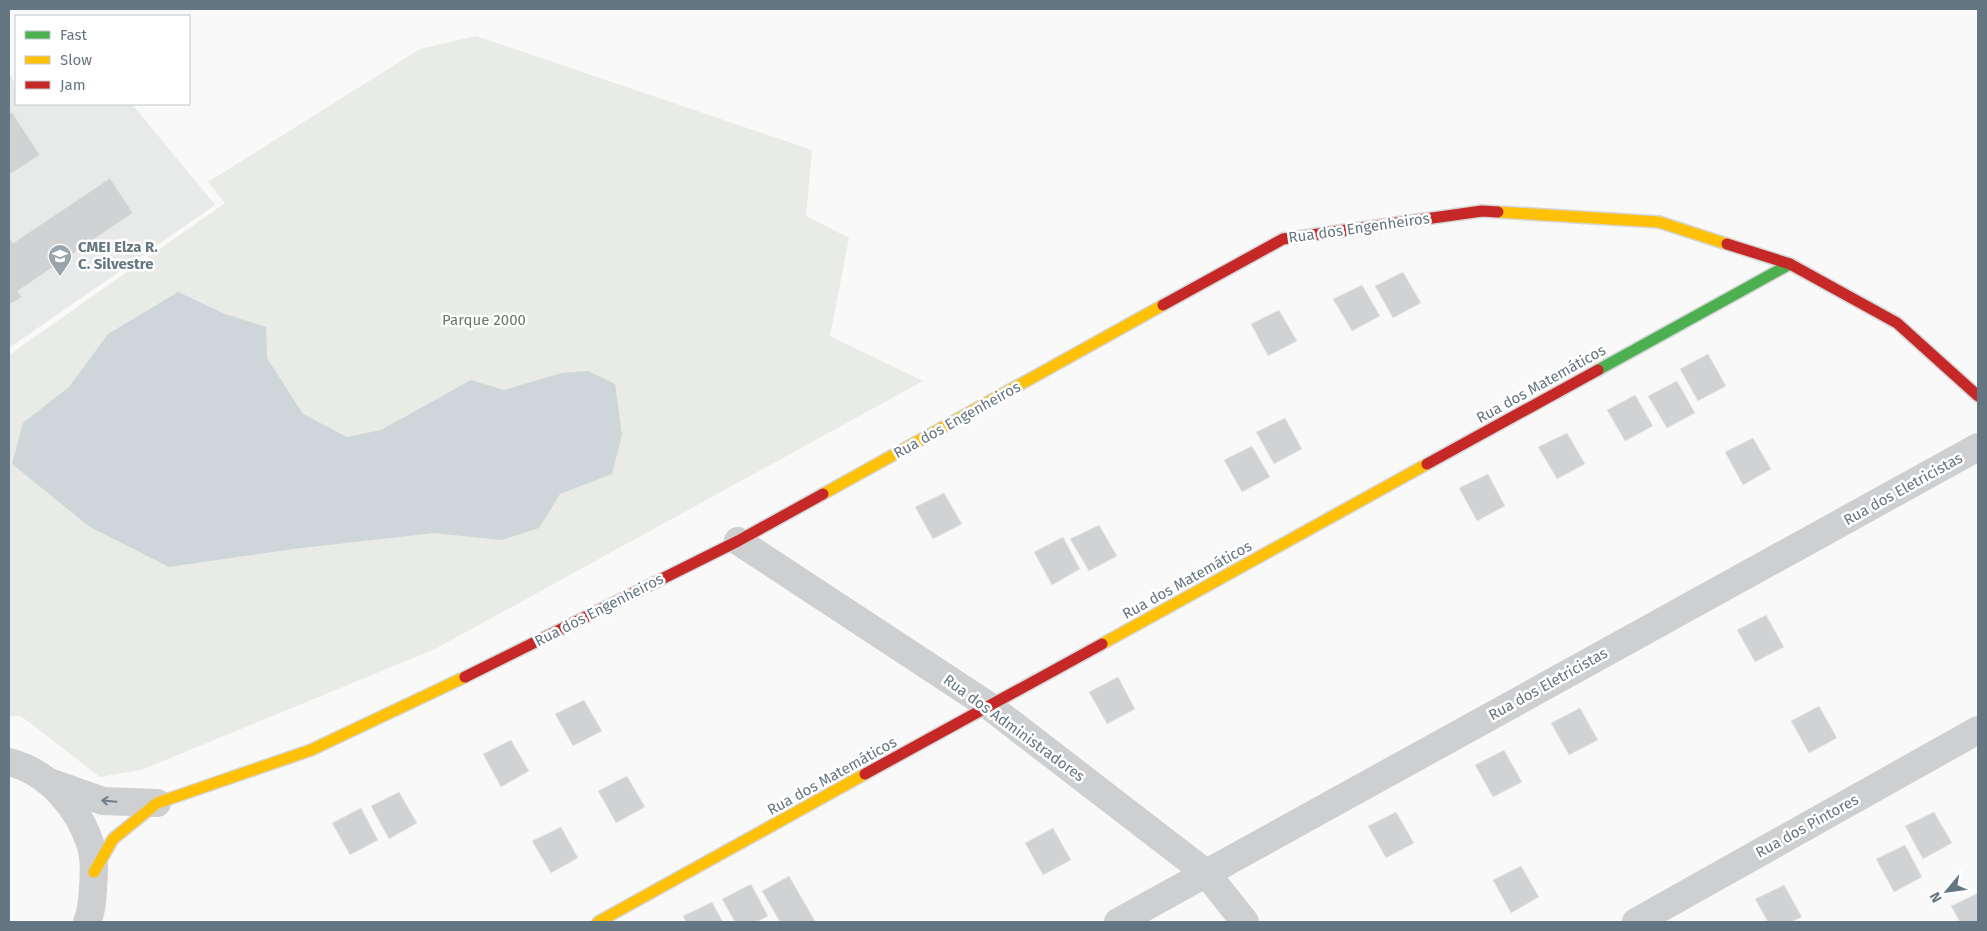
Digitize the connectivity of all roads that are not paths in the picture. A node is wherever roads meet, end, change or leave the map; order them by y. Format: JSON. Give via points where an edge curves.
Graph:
{"nodes":[{"id":1,"x":1790,"y":264,"type":"junction"},
{"id":2,"x":1978,"y":396,"type":"edge"},
{"id":3,"x":1978,"y":447,"type":"edge"},
{"id":4,"x":738,"y":541,"type":"junction"},
{"id":5,"x":989,"y":706,"type":"junction"},
{"id":6,"x":1978,"y":730,"type":"edge"},
{"id":7,"x":9,"y":762,"type":"edge"},
{"id":8,"x":49,"y":782,"type":"junction"},
{"id":9,"x":157,"y":803,"type":"junction"},
{"id":10,"x":94,"y":872,"type":"junction"},
{"id":11,"x":1206,"y":874,"type":"junction"},
{"id":12,"x":91,"y":919,"type":"edge"},
{"id":13,"x":598,"y":922,"type":"edge"},
{"id":14,"x":1118,"y":922,"type":"edge"},
{"id":15,"x":1245,"y":922,"type":"edge"},
{"id":16,"x":1636,"y":922,"type":"edge"}],
"edges":[{"from":1,"to":2,"type":"street","name":"Rua dos Engenheiros","via":[[1897,324]]},
{"from":1,"to":4,"type":"street","name":"Rua dos Engenheiros","via":[[1659,222],[1482,211],[1283,239]]},
{"from":1,"to":5,"type":"street","name":"Rua dos Matemáticos"},
{"from":3,"to":11,"type":"street","name":"Rua dos Eletricistas"},
{"from":4,"to":5,"type":"street","name":"Rua dos Administradores"},
{"from":4,"to":9,"type":"street","name":"Rua dos Engenheiros","via":[[311,750]]},
{"from":5,"to":11,"type":"street","name":"Rua dos Administradores"},
{"from":5,"to":13,"type":"street","name":"Rua dos Matemáticos"},
{"from":6,"to":16,"type":"street","name":"Rua dos Pintores"},
{"from":7,"to":8,"type":"street"},
{"from":9,"to":8,"type":"street","name":"Rua dos Engenheiros","one_way":true,"via":[[103,801]]},
{"from":8,"to":10,"type":"street","via":[[76,811],[92,848]]},
{"from":9,"to":10,"type":"street","name":"Rua dos Engenheiros","via":[[113,839]]},
{"from":10,"to":12,"type":"street"},
{"from":11,"to":14,"type":"street","name":"Rua dos Eletricistas"},
{"from":11,"to":15,"type":"street","name":"Rua dos Administradores"}]}
